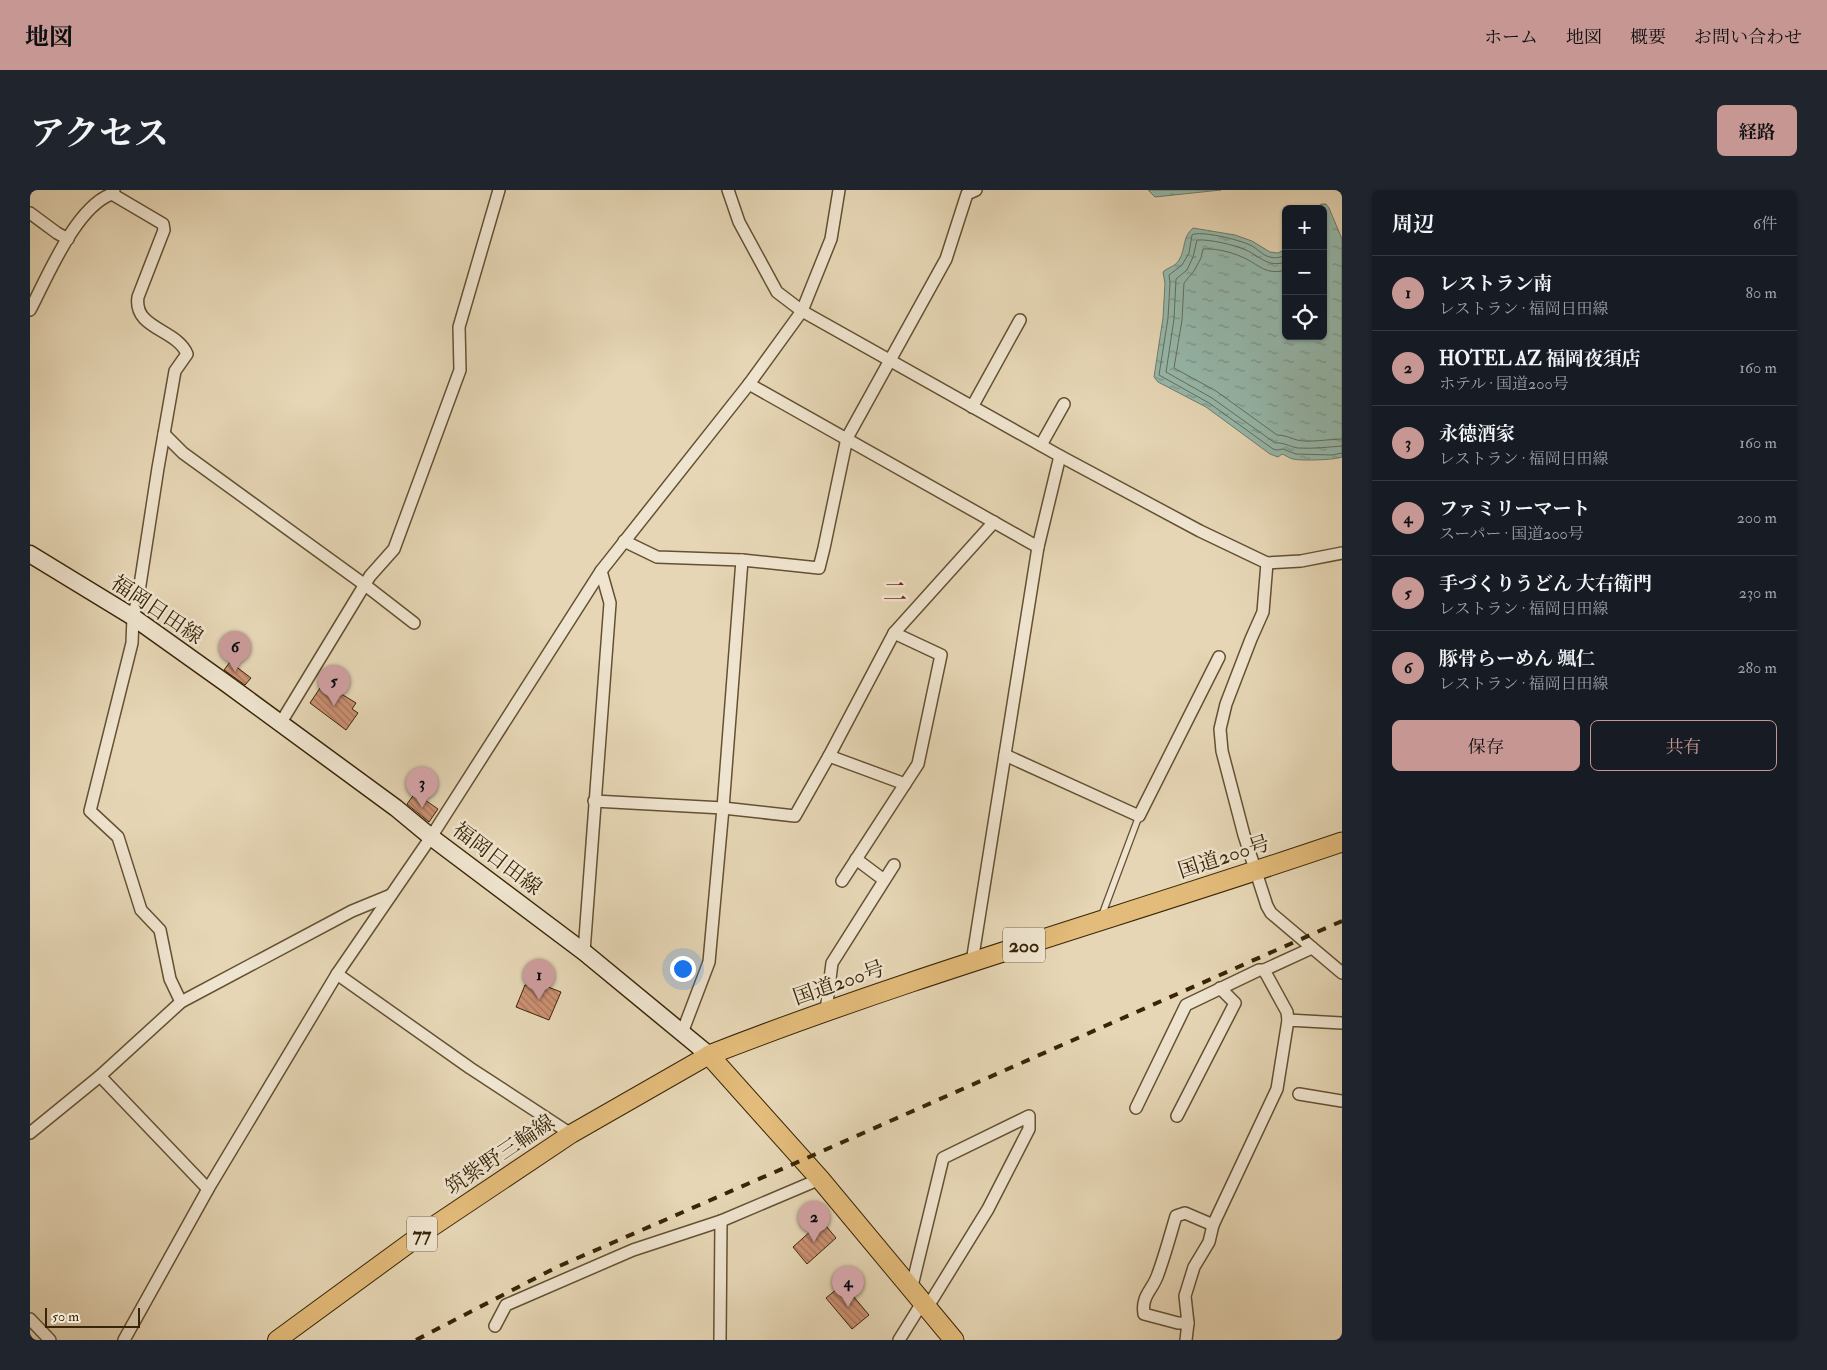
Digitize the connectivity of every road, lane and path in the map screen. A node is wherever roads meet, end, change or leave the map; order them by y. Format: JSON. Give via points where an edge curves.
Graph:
{"nodes":[{"id":1,"x":499,"y":190,"type":"edge"},
{"id":2,"x":728,"y":190,"type":"edge"},
{"id":3,"x":839,"y":190,"type":"edge"},
{"id":4,"x":968,"y":191,"type":"edge"},
{"id":5,"x":113,"y":192,"type":"edge"},
{"id":6,"x":30,"y":212,"type":"edge"},
{"id":7,"x":68,"y":239,"type":"junction"},
{"id":8,"x":30,"y":310,"type":"edge"},
{"id":9,"x":802,"y":312,"type":"junction"},
{"id":10,"x":1020,"y":320,"type":"dead end"},
{"id":11,"x":888,"y":361,"type":"junction"},
{"id":12,"x":749,"y":384,"type":"junction"},
{"id":13,"x":1064,"y":404,"type":"dead end"},
{"id":14,"x":972,"y":407,"type":"junction"},
{"id":15,"x":164,"y":434,"type":"junction"},
{"id":16,"x":847,"y":438,"type":"junction"},
{"id":17,"x":1041,"y":445,"type":"junction"},
{"id":18,"x":1060,"y":456,"type":"junction"},
{"id":19,"x":994,"y":522,"type":"junction"},
{"id":20,"x":624,"y":541,"type":"junction"},
{"id":21,"x":1038,"y":547,"type":"junction"},
{"id":22,"x":1342,"y":552,"type":"edge"},
{"id":23,"x":30,"y":554,"type":"edge"},
{"id":24,"x":742,"y":560,"type":"junction"},
{"id":25,"x":1267,"y":563,"type":"junction"},
{"id":26,"x":601,"y":571,"type":"junction"},
{"id":27,"x":365,"y":585,"type":"junction"},
{"id":28,"x":133,"y":617,"type":"junction"},
{"id":29,"x":414,"y":623,"type":"dead end"},
{"id":30,"x":894,"y":633,"type":"junction"},
{"id":31,"x":1219,"y":657,"type":"dead end"},
{"id":32,"x":280,"y":724,"type":"junction"},
{"id":33,"x":1005,"y":755,"type":"junction"},
{"id":34,"x":829,"y":756,"type":"junction"},
{"id":35,"x":905,"y":784,"type":"junction"},
{"id":36,"x":594,"y":801,"type":"junction"},
{"id":37,"x":723,"y":808,"type":"junction"},
{"id":38,"x":1139,"y":816,"type":"junction"},
{"id":39,"x":431,"y":837,"type":"junction"},
{"id":40,"x":1342,"y":842,"type":"edge"},
{"id":41,"x":856,"y":859,"type":"junction"},
{"id":42,"x":894,"y":865,"type":"dead end"},
{"id":43,"x":1255,"y":871,"type":"junction"},
{"id":44,"x":884,"y":880,"type":"junction"},
{"id":45,"x":842,"y":881,"type":"dead end"},
{"id":46,"x":391,"y":895,"type":"junction"},
{"id":47,"x":1100,"y":920,"type":"junction"},
{"id":48,"x":1312,"y":948,"type":"junction"},
{"id":49,"x":584,"y":952,"type":"junction"},
{"id":50,"x":972,"y":962,"type":"junction"},
{"id":51,"x":1340,"y":968,"type":"edge"},
{"id":52,"x":1264,"y":970,"type":"junction"},
{"id":53,"x":337,"y":974,"type":"junction"},
{"id":54,"x":1220,"y":988,"type":"junction"},
{"id":55,"x":182,"y":1002,"type":"junction"},
{"id":56,"x":826,"y":1011,"type":"junction"},
{"id":57,"x":1288,"y":1020,"type":"junction"},
{"id":58,"x":1342,"y":1023,"type":"edge"},
{"id":59,"x":682,"y":1033,"type":"junction"},
{"id":60,"x":709,"y":1055,"type":"junction"},
{"id":61,"x":100,"y":1076,"type":"junction"},
{"id":62,"x":1299,"y":1094,"type":"dead end"},
{"id":63,"x":1342,"y":1101,"type":"edge"},
{"id":64,"x":1136,"y":1108,"type":"dead end"},
{"id":65,"x":1177,"y":1116,"type":"dead end"},
{"id":66,"x":30,"y":1133,"type":"edge"},
{"id":67,"x":571,"y":1134,"type":"junction"},
{"id":68,"x":820,"y":1179,"type":"junction"},
{"id":69,"x":208,"y":1190,"type":"junction"},
{"id":70,"x":721,"y":1221,"type":"junction"},
{"id":71,"x":1213,"y":1225,"type":"junction"},
{"id":72,"x":920,"y":1300,"type":"junction"},
{"id":73,"x":30,"y":1319,"type":"edge"},
{"id":74,"x":1188,"y":1323,"type":"junction"},
{"id":75,"x":495,"y":1326,"type":"dead end"},
{"id":76,"x":50,"y":1340,"type":"edge"},
{"id":77,"x":124,"y":1340,"type":"edge"},
{"id":78,"x":277,"y":1340,"type":"edge"},
{"id":79,"x":720,"y":1340,"type":"edge"},
{"id":80,"x":898,"y":1340,"type":"edge"},
{"id":81,"x":954,"y":1340,"type":"edge"},
{"id":82,"x":1186,"y":1340,"type":"edge"}],
"edges":[{"from":1,"to":27,"type":"street","via":[[460,327],[460,370],[394,549]]},
{"from":2,"to":9,"type":"street","via":[[743,230],[777,292]]},
{"from":3,"to":9,"type":"street","via":[[831,239]]},
{"from":4,"to":11,"type":"street","via":[[946,259]]},
{"from":5,"to":7,"type":"street","via":[[93,204]]},
{"from":5,"to":15,"type":"street","via":[[163,224],[164,230],[136,307],[142,318],[184,345],[187,354],[175,371]]},
{"from":6,"to":7,"type":"street"},
{"from":7,"to":8,"type":"street"},
{"from":9,"to":11,"type":"street"},
{"from":9,"to":12,"type":"street"},
{"from":10,"to":14,"type":"street"},
{"from":11,"to":14,"type":"street"},
{"from":11,"to":16,"type":"street"},
{"from":12,"to":16,"type":"street"},
{"from":12,"to":20,"type":"street"},
{"from":13,"to":17,"type":"street"},
{"from":14,"to":17,"type":"street"},
{"from":15,"to":27,"type":"street","via":[[182,453]]},
{"from":15,"to":28,"type":"street"},
{"from":16,"to":19,"type":"street"},
{"from":16,"to":24,"type":"street","via":[[819,568]]},
{"from":17,"to":18,"type":"street"},
{"from":18,"to":21,"type":"street"},
{"from":18,"to":25,"type":"street"},
{"from":19,"to":21,"type":"street"},
{"from":19,"to":30,"type":"street"},
{"from":20,"to":24,"type":"street","via":[[658,557]]},
{"from":20,"to":26,"type":"street"},
{"from":21,"to":33,"type":"street"},
{"from":22,"to":25,"type":"street","via":[[1301,561]]},
{"from":23,"to":28,"type":"main road","name":"福岡日田線"},
{"from":24,"to":37,"type":"street"},
{"from":25,"to":43,"type":"street","via":[[1263,612],[1226,704],[1220,730],[1222,751]]},
{"from":26,"to":36,"type":"street","via":[[610,603]]},
{"from":26,"to":39,"type":"street"},
{"from":27,"to":29,"type":"street"},
{"from":27,"to":32,"type":"street"},
{"from":28,"to":32,"type":"main road","name":"福岡日田線"},
{"from":28,"to":55,"type":"street","via":[[132,643],[90,811],[118,838],[141,910],[160,930],[170,979]]},
{"from":30,"to":34,"type":"street"},
{"from":30,"to":35,"type":"street","via":[[941,656],[918,764]]},
{"from":31,"to":38,"type":"street"},
{"from":32,"to":39,"type":"main road","name":"福岡日田線"},
{"from":33,"to":38,"type":"street"},
{"from":33,"to":50,"type":"street"},
{"from":34,"to":35,"type":"street"},
{"from":34,"to":37,"type":"street","via":[[795,816]]},
{"from":35,"to":41,"type":"street"},
{"from":36,"to":37,"type":"street"},
{"from":36,"to":49,"type":"street"},
{"from":37,"to":59,"type":"street","via":[[709,962]]},
{"from":38,"to":47,"type":"lane"},
{"from":39,"to":46,"type":"street"},
{"from":39,"to":49,"type":"main road","name":"福岡日田線"},
{"from":40,"to":43,"type":"highway","name":"国道200号","number":"200"},
{"from":41,"to":44,"type":"street"},
{"from":41,"to":45,"type":"street"},
{"from":42,"to":44,"type":"street"},
{"from":43,"to":47,"type":"highway","name":"国道200号","number":"200"},
{"from":43,"to":48,"type":"street","via":[[1271,913]]},
{"from":44,"to":56,"type":"street","via":[[832,963]]},
{"from":46,"to":53,"type":"street"},
{"from":46,"to":55,"type":"street","via":[[352,911]]},
{"from":47,"to":50,"type":"highway","name":"国道200号","number":"200"},
{"from":48,"to":51,"type":"street"},
{"from":48,"to":52,"type":"street"},
{"from":49,"to":59,"type":"main road","name":"福岡日田線"},
{"from":50,"to":56,"type":"highway","name":"国道200号","number":"200"},
{"from":52,"to":54,"type":"street"},
{"from":52,"to":57,"type":"street","via":[[1287,1012]]},
{"from":53,"to":67,"type":"street","via":[[470,1068]]},
{"from":53,"to":69,"type":"street"},
{"from":54,"to":64,"type":"street","via":[[1186,1004]]},
{"from":54,"to":65,"type":"street","via":[[1235,1003]]},
{"from":55,"to":61,"type":"street"},
{"from":56,"to":60,"type":"highway","name":"国道200号","number":"200"},
{"from":57,"to":58,"type":"street"},
{"from":57,"to":71,"type":"street","via":[[1277,1090]]},
{"from":59,"to":60,"type":"main road","name":"福岡日田線"},
{"from":60,"to":67,"type":"main road","name":"筑紫野三輪線","number":"77"},
{"from":60,"to":68,"type":"highway"},
{"from":61,"to":66,"type":"street"},
{"from":61,"to":69,"type":"street"},
{"from":62,"to":63,"type":"street"},
{"from":67,"to":78,"type":"main road","name":"筑紫野三輪線","number":"77","via":[[426,1231]]},
{"from":68,"to":70,"type":"street"},
{"from":68,"to":72,"type":"highway"},
{"from":69,"to":77,"type":"street"},
{"from":70,"to":75,"type":"street","via":[[633,1250],[506,1305]]},
{"from":70,"to":79,"type":"street"},
{"from":71,"to":74,"type":"street","via":[[1209,1242],[1194,1267],[1185,1296]]},
{"from":71,"to":74,"type":"street","via":[[1185,1213],[1176,1216],[1157,1277],[1142,1304],[1144,1314]]},
{"from":72,"to":72,"type":"street","via":[[943,1158],[1029,1116],[1029,1128],[988,1209]]},
{"from":72,"to":80,"type":"street"},
{"from":72,"to":81,"type":"highway"},
{"from":73,"to":76,"type":"street"},
{"from":74,"to":82,"type":"street"}]}
